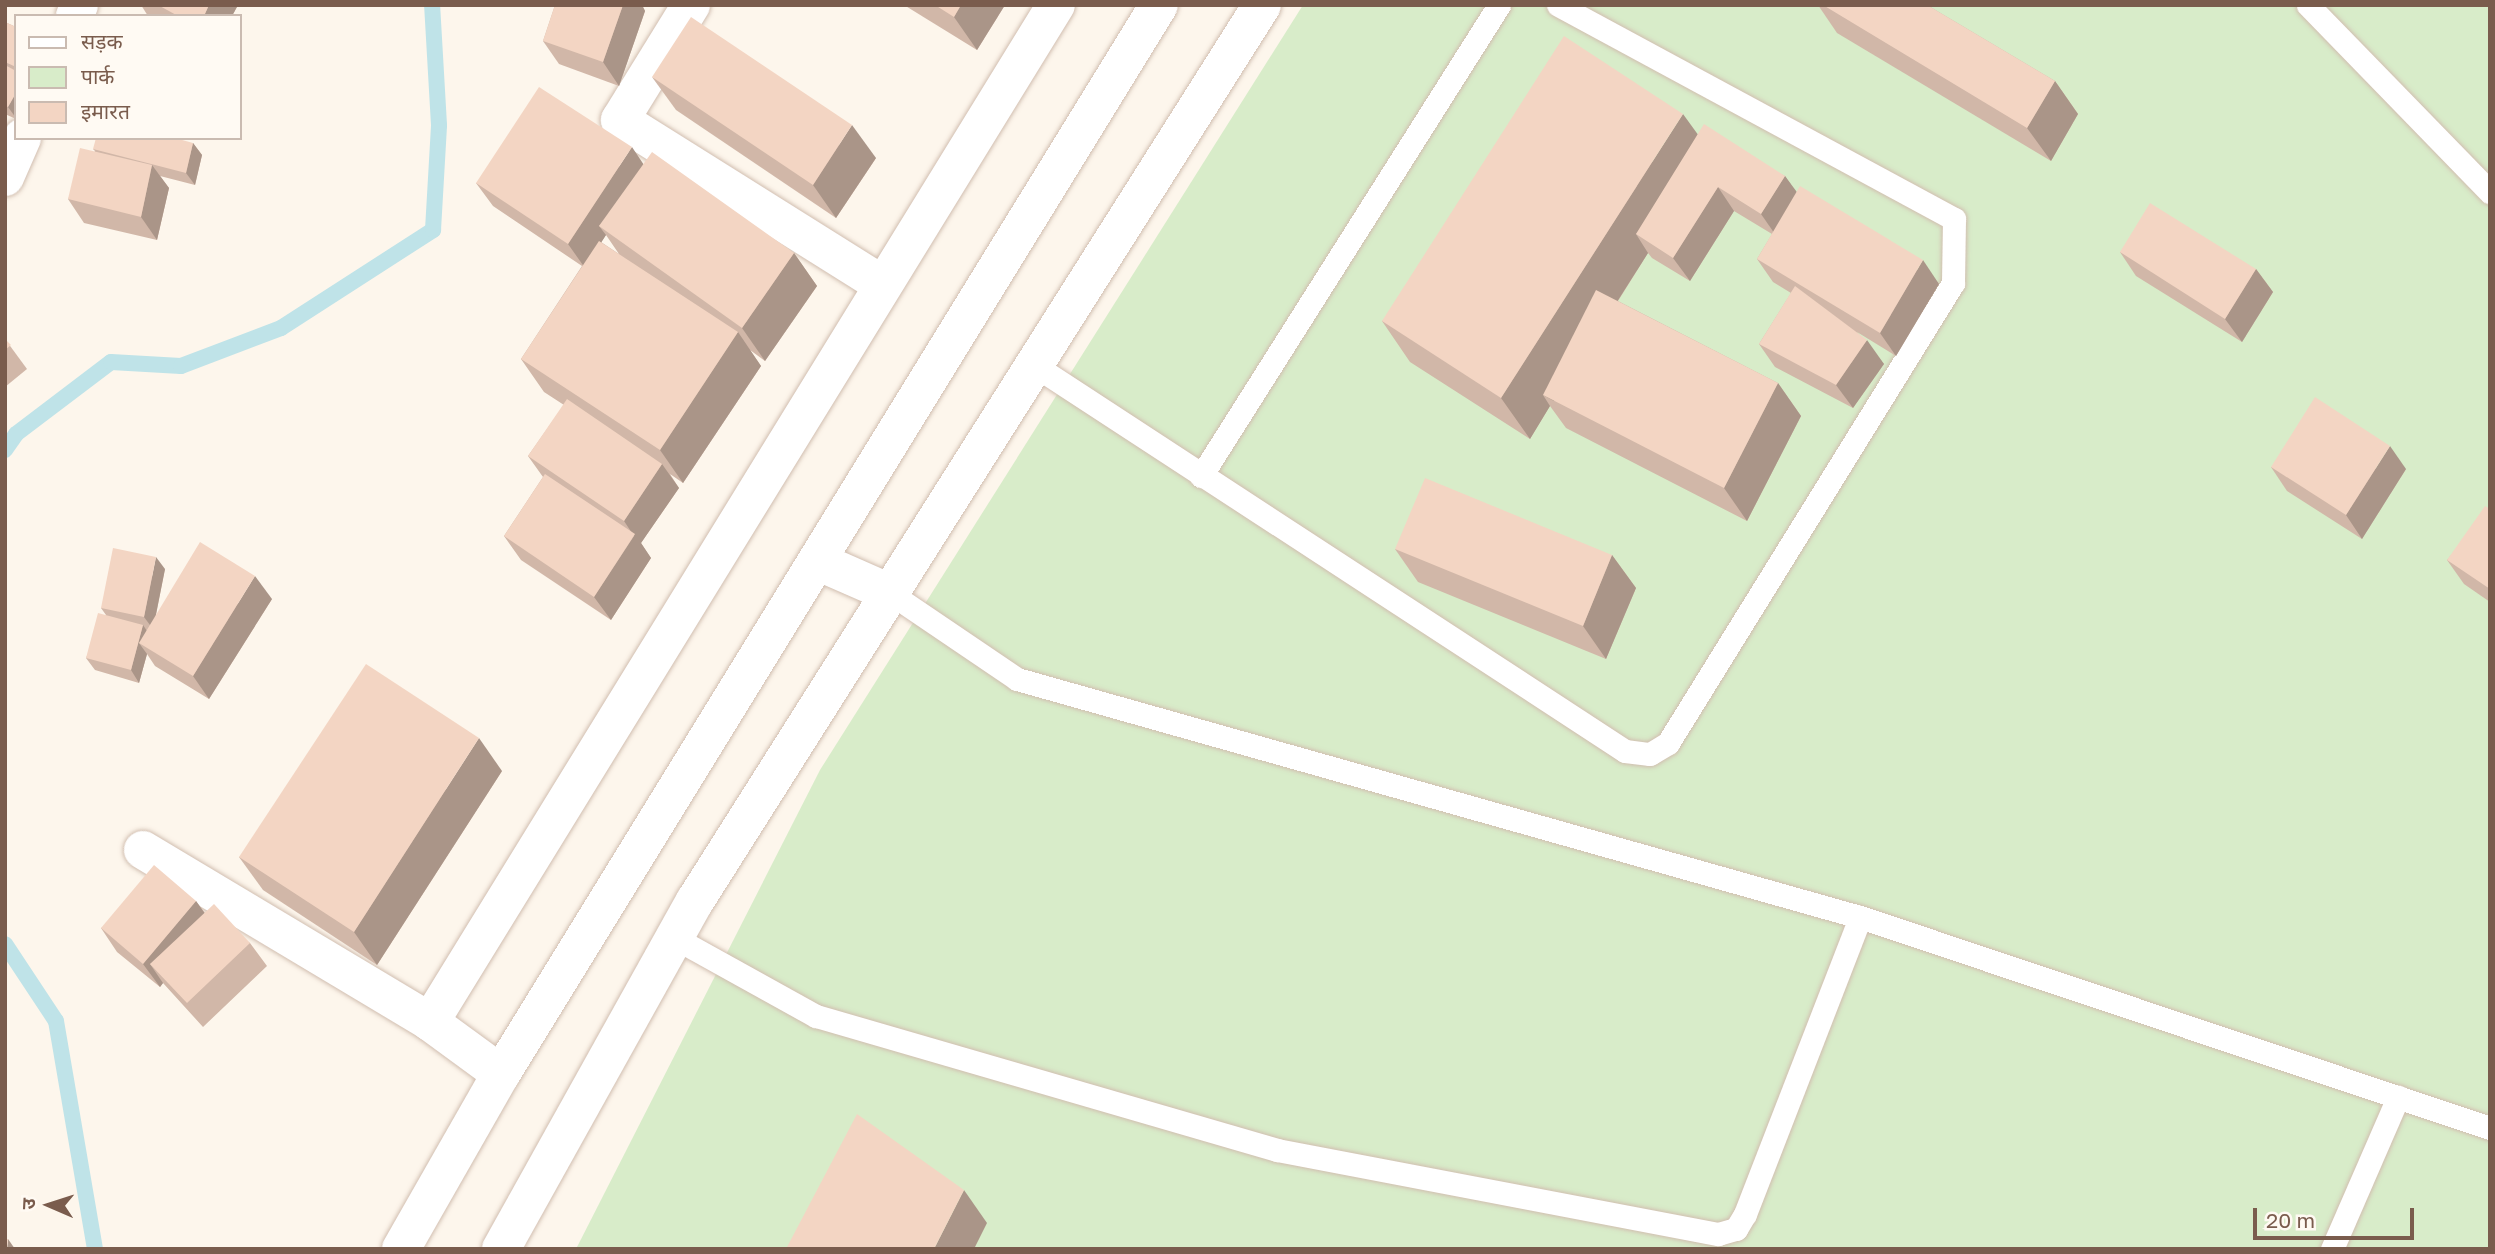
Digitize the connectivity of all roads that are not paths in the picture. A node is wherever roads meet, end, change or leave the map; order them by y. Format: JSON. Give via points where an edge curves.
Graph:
{"nodes":[{"id":1,"x":691,"y":5,"type":"edge"},
{"id":2,"x":1056,"y":5,"type":"edge"},
{"id":3,"x":1159,"y":5,"type":"edge"},
{"id":4,"x":1262,"y":5,"type":"edge"},
{"id":5,"x":1499,"y":5,"type":"edge"},
{"id":6,"x":1558,"y":5,"type":"edge"},
{"id":7,"x":2308,"y":5,"type":"edge"},
{"id":8,"x":2490,"y":192,"type":"edge"},
{"id":9,"x":883,"y":285,"type":"junction"},
{"id":10,"x":1034,"y":365,"type":"junction"},
{"id":11,"x":1201,"y":476,"type":"junction"},
{"id":12,"x":817,"y":561,"type":"junction"},
{"id":13,"x":890,"y":593,"type":"junction"},
{"id":14,"x":143,"y":850,"type":"dead end"},
{"id":15,"x":1860,"y":917,"type":"junction"},
{"id":16,"x":675,"y":938,"type":"junction"},
{"id":17,"x":430,"y":1022,"type":"junction"},
{"id":18,"x":501,"y":1074,"type":"junction"},
{"id":19,"x":2398,"y":1097,"type":"junction"},
{"id":20,"x":2490,"y":1128,"type":"edge"},
{"id":21,"x":401,"y":1249,"type":"edge"},
{"id":22,"x":501,"y":1249,"type":"edge"},
{"id":23,"x":2332,"y":1249,"type":"edge"}],
"edges":[{"from":1,"to":9,"type":"main road","via":[[620,120]]},
{"from":2,"to":9,"type":"main road"},
{"from":3,"to":12,"type":"main road"},
{"from":4,"to":10,"type":"main road"},
{"from":5,"to":11,"type":"lane"},
{"from":6,"to":11,"type":"lane","via":[[1954,219],[1953,283],[1668,743],[1650,754],[1625,751]]},
{"from":7,"to":8,"type":"lane"},
{"from":9,"to":17,"type":"main road"},
{"from":10,"to":11,"type":"lane"},
{"from":10,"to":13,"type":"main road"},
{"from":12,"to":13,"type":"main road"},
{"from":12,"to":18,"type":"main road"},
{"from":13,"to":15,"type":"lane","via":[[1017,679]]},
{"from":13,"to":16,"type":"main road"},
{"from":14,"to":17,"type":"main road"},
{"from":15,"to":16,"type":"lane","via":[[1745,1214],[1736,1229],[1718,1234],[1277,1150],[816,1016]]},
{"from":15,"to":19,"type":"lane"},
{"from":16,"to":22,"type":"main road"},
{"from":17,"to":18,"type":"main road"},
{"from":18,"to":21,"type":"main road"},
{"from":19,"to":20,"type":"lane"},
{"from":19,"to":23,"type":"lane"}]}
